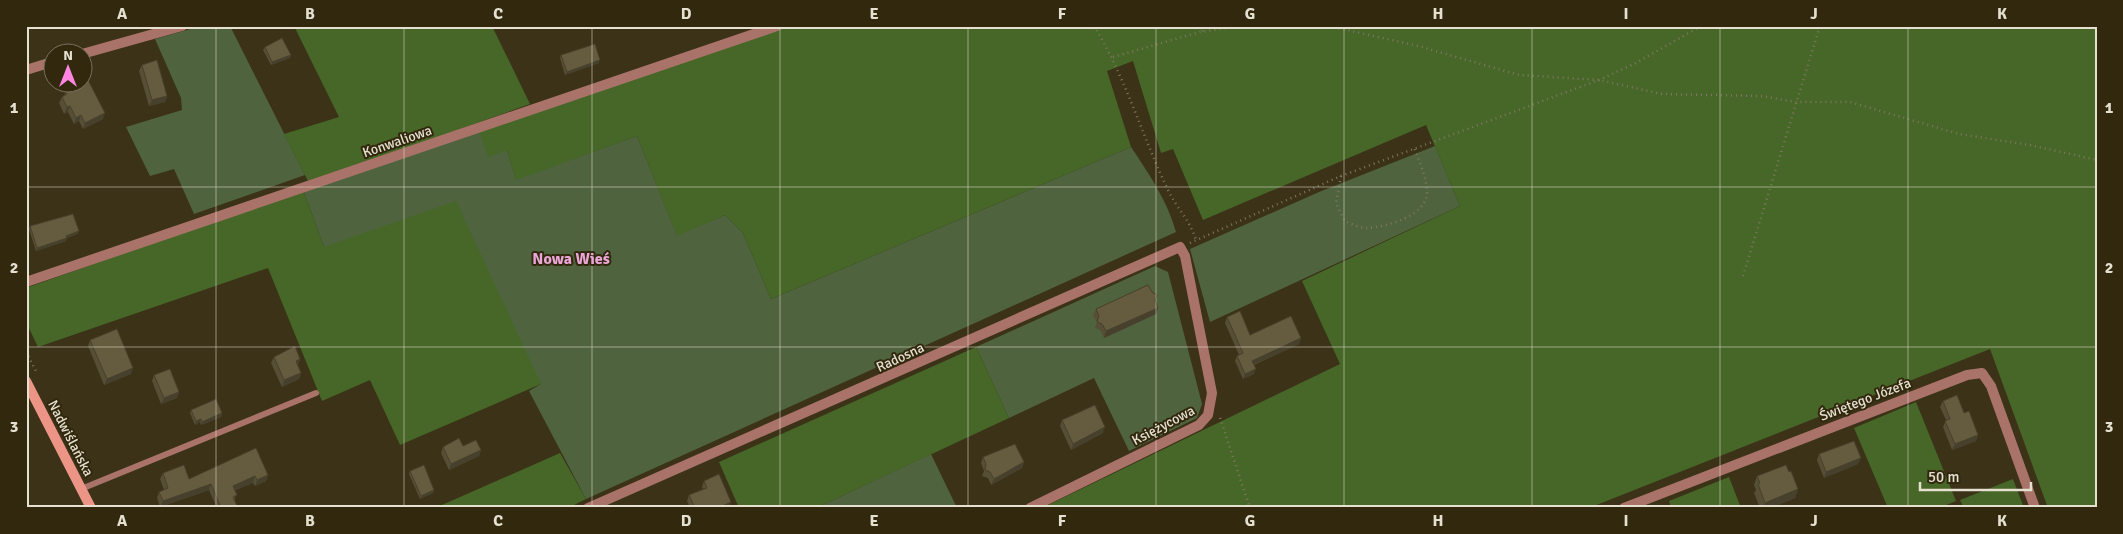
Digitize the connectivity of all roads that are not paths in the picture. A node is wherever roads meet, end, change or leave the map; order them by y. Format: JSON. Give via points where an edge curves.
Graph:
{"nodes":[{"id":1,"x":182,"y":26,"type":"edge"},
{"id":2,"x":777,"y":26,"type":"edge"},
{"id":3,"x":92,"y":51,"type":"edge"},
{"id":4,"x":42,"y":65,"type":"edge"},
{"id":5,"x":26,"y":70,"type":"edge"},
{"id":6,"x":1180,"y":247,"type":"joint"},
{"id":7,"x":26,"y":282,"type":"edge"},
{"id":8,"x":26,"y":381,"type":"edge"},
{"id":9,"x":316,"y":393,"type":"dead end"},
{"id":10,"x":81,"y":489,"type":"junction"},
{"id":11,"x":91,"y":508,"type":"edge"},
{"id":12,"x":588,"y":508,"type":"edge"},
{"id":13,"x":1030,"y":508,"type":"edge"},
{"id":14,"x":1624,"y":508,"type":"edge"},
{"id":15,"x":2035,"y":508,"type":"edge"}],
"edges":[{"from":1,"to":3,"type":"street"},
{"from":2,"to":7,"type":"street","name":"Konwaliowa"},
{"from":4,"to":5,"type":"street"},
{"from":6,"to":12,"type":"street","name":"Radosna"},
{"from":6,"to":13,"type":"street","name":"Księżycowa","via":[[1185,256],[1212,393],[1208,415],[1199,425]]},
{"from":8,"to":10,"type":"main road","name":"Nadwiślańska"},
{"from":9,"to":10,"type":"lane"},
{"from":10,"to":11,"type":"main road","name":"Nadwiślańska"},
{"from":14,"to":15,"type":"street","name":"Świętego Józefa","via":[[1967,375],[1982,373],[1991,386]]}]}
